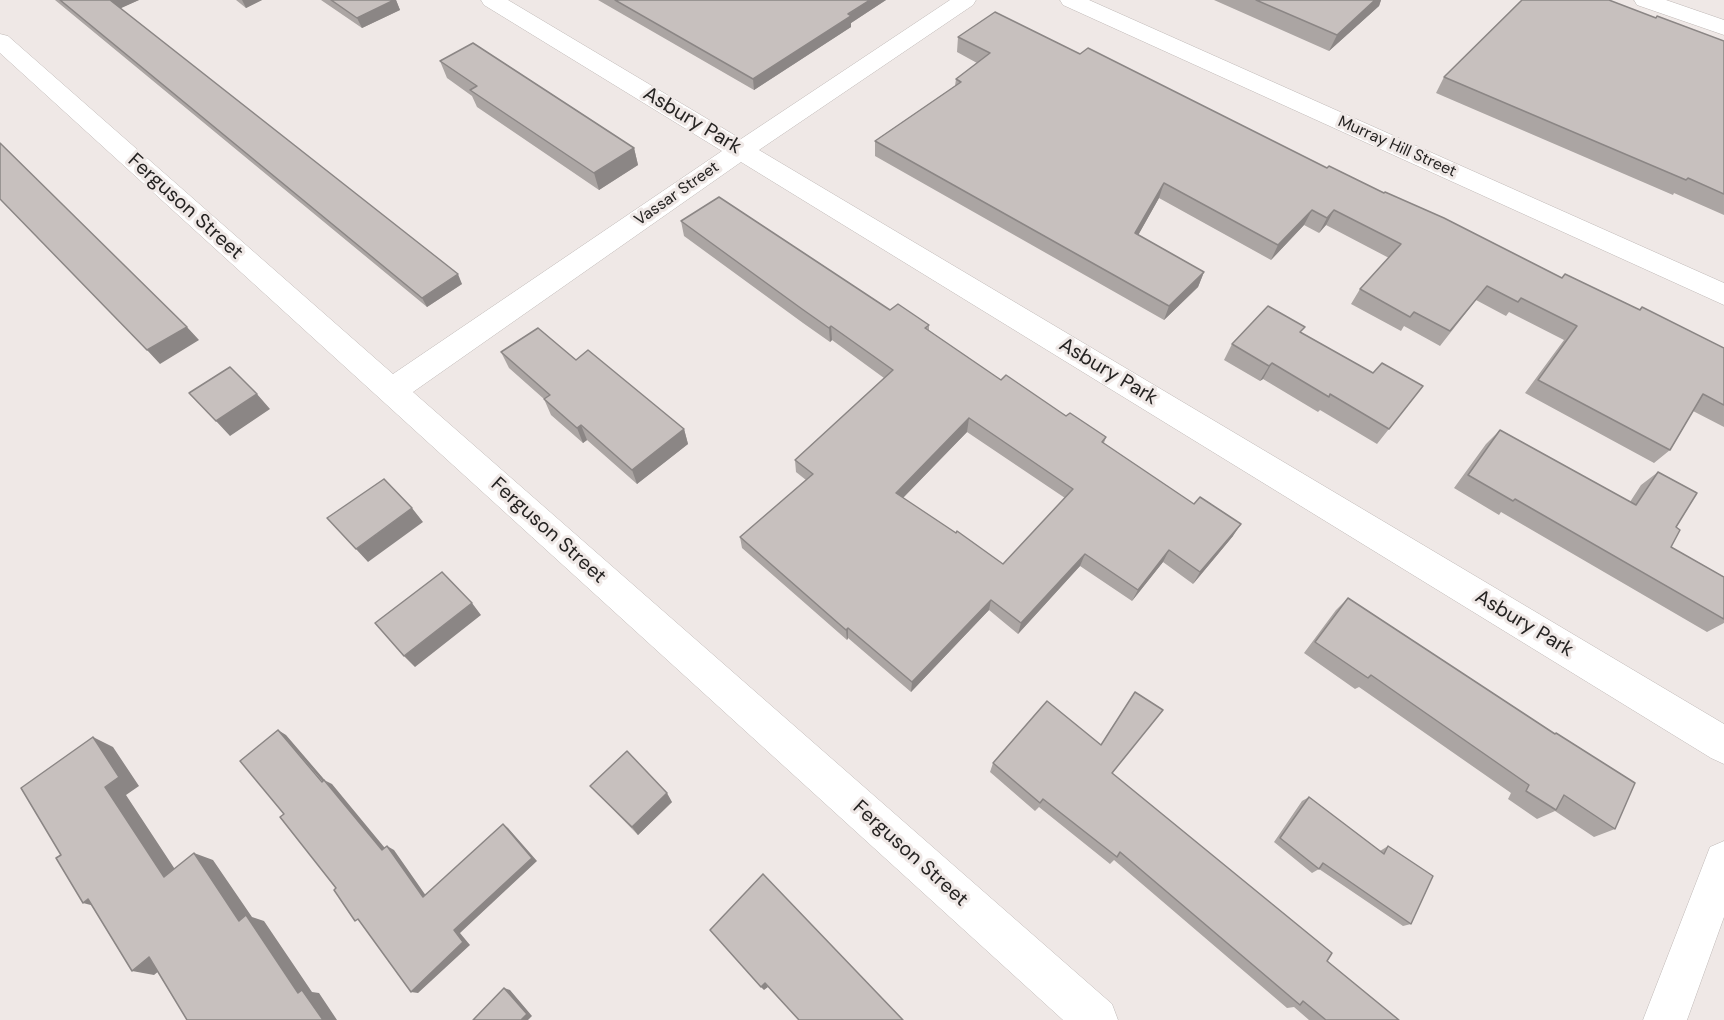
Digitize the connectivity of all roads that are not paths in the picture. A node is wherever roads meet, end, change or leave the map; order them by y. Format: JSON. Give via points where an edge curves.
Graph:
{"nodes":[{"id":1,"x":492,"y":0,"type":"edge"},
{"id":2,"x":964,"y":0,"type":"edge"},
{"id":3,"x":1071,"y":0,"type":"edge"},
{"id":4,"x":1645,"y":0,"type":"edge"},
{"id":5,"x":1724,"y":28,"type":"edge"},
{"id":6,"x":0,"y":41,"type":"edge"},
{"id":7,"x":741,"y":150,"type":"junction"},
{"id":8,"x":1724,"y":295,"type":"edge"},
{"id":9,"x":392,"y":392,"type":"junction"},
{"id":10,"x":1724,"y":745,"type":"edge"},
{"id":11,"x":1724,"y":861,"type":"edge"},
{"id":12,"x":1096,"y":1020,"type":"edge"},
{"id":13,"x":1665,"y":1020,"type":"edge"}],
"edges":[{"from":1,"to":7,"type":"street","name":"Asbury Park"},
{"from":2,"to":7,"type":"street","name":"Vassar Street"},
{"from":3,"to":8,"type":"street","name":"Murray Hill Street"},
{"from":4,"to":5,"type":"street"},
{"from":6,"to":9,"type":"street","name":"Ferguson Street"},
{"from":7,"to":9,"type":"street","name":"Vassar Street"},
{"from":7,"to":10,"type":"street","name":"Asbury Park"},
{"from":9,"to":12,"type":"street","name":"Ferguson Street"},
{"from":11,"to":13,"type":"street"}]}
